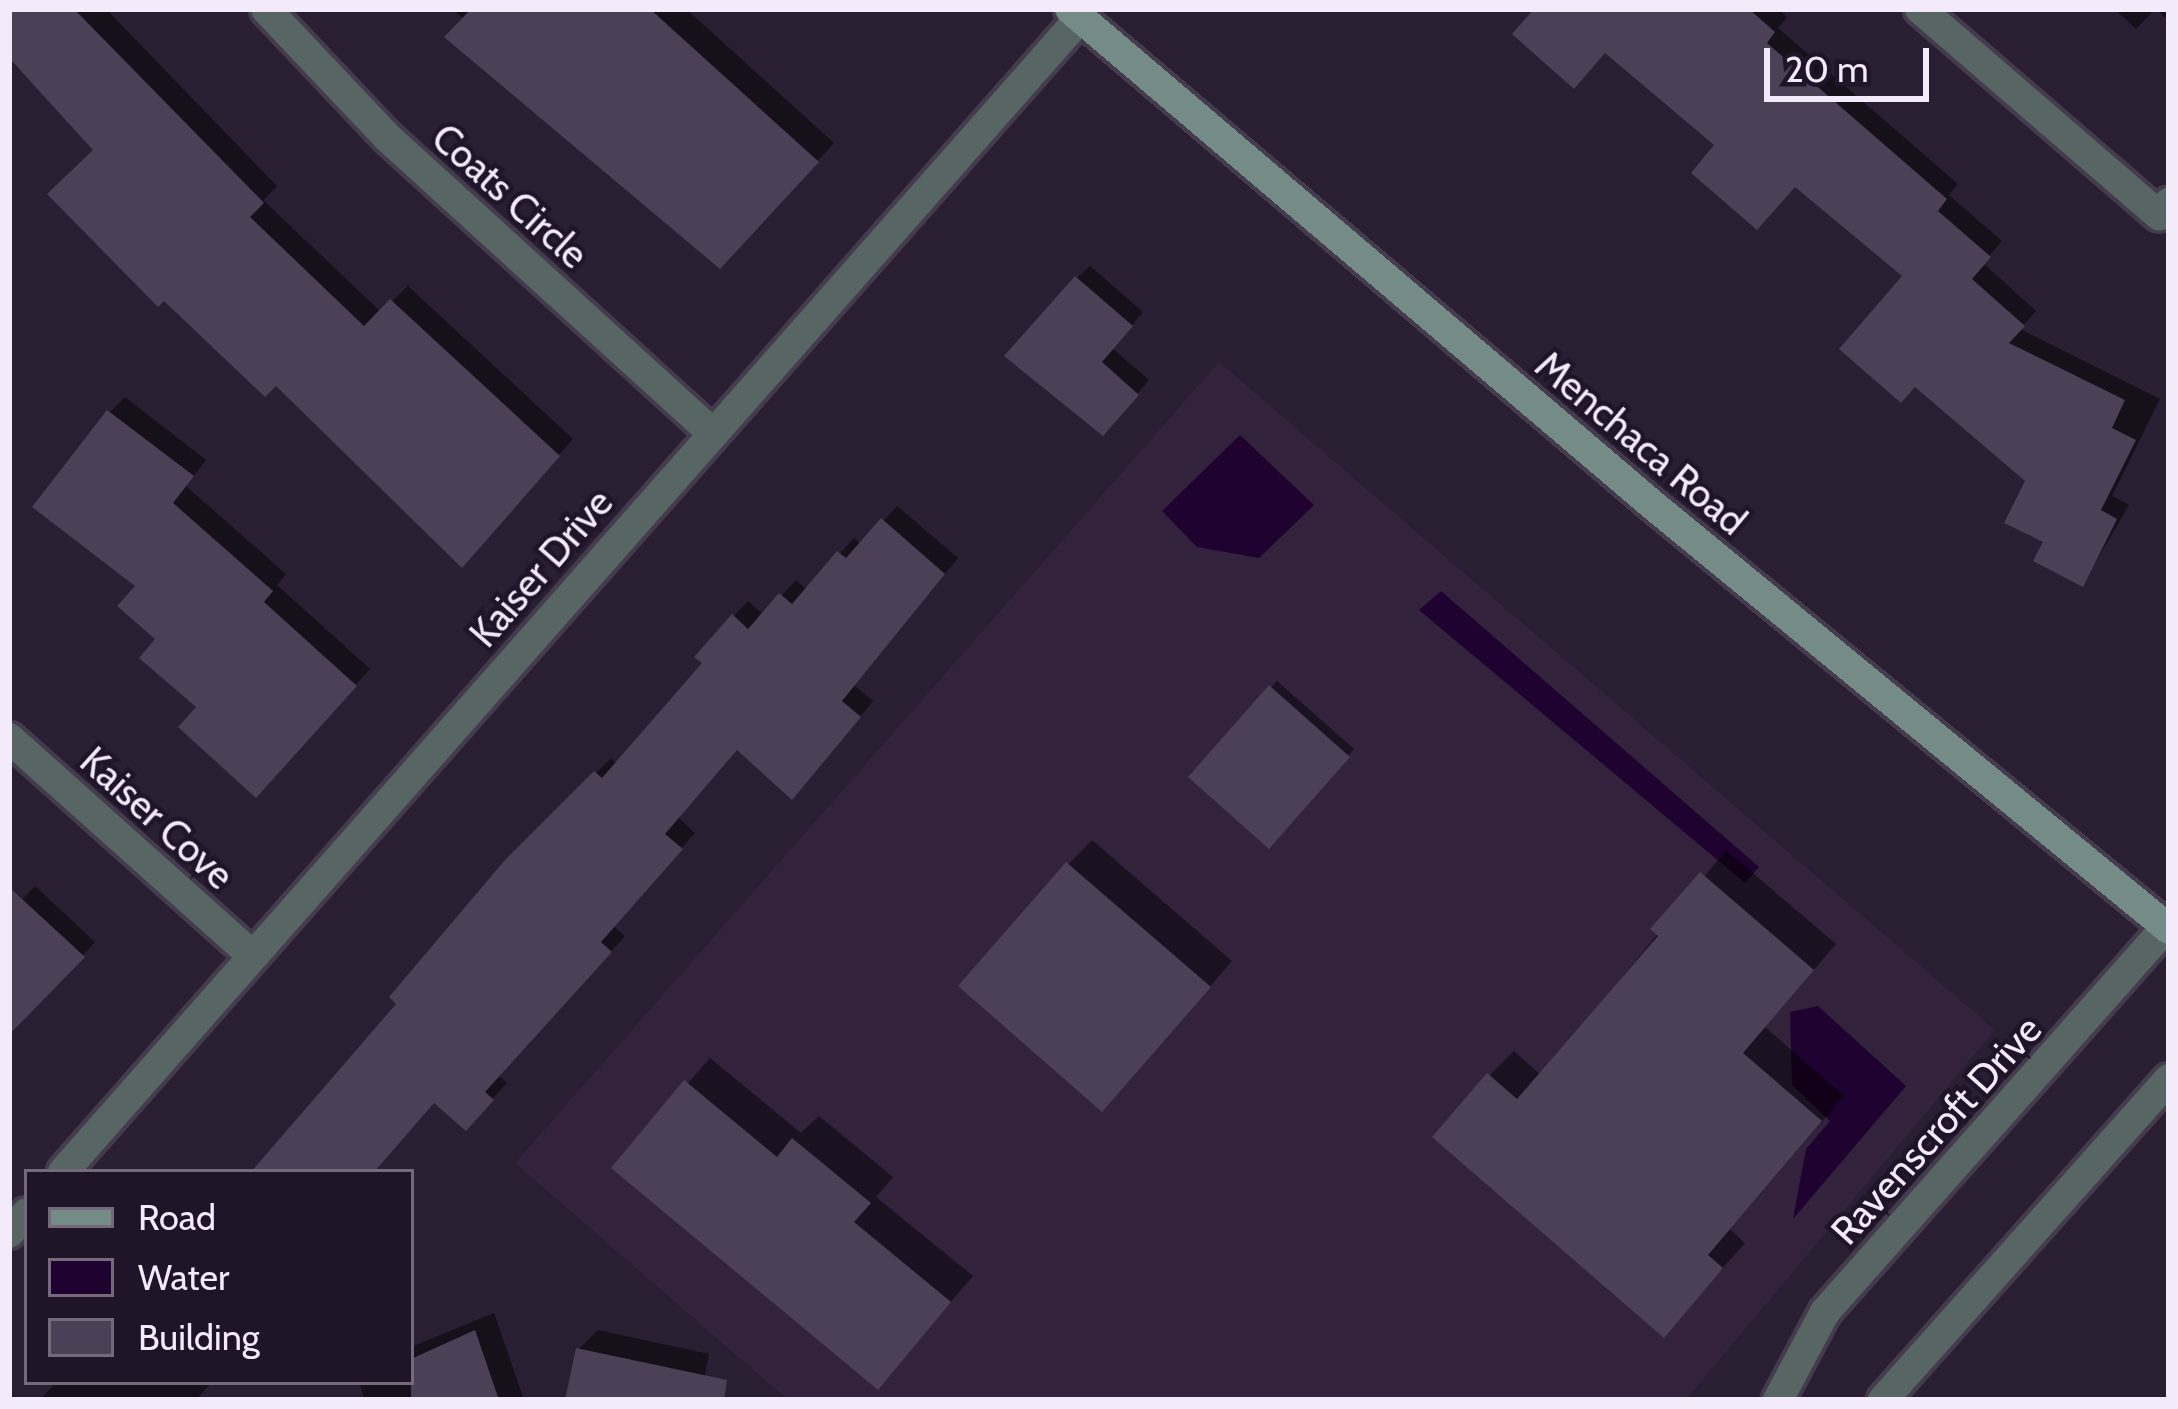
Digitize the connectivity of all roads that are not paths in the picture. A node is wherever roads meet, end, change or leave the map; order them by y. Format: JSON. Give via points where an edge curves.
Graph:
{"nodes":[{"id":1,"x":266,"y":9,"type":"edge"},
{"id":2,"x":1920,"y":9,"type":"edge"},
{"id":3,"x":1075,"y":14,"type":"edge"},
{"id":4,"x":2169,"y":203,"type":"edge"},
{"id":5,"x":711,"y":432,"type":"junction"},
{"id":6,"x":9,"y":738,"type":"edge"},
{"id":7,"x":2168,"y":927,"type":"edge"},
{"id":8,"x":253,"y":956,"type":"junction"},
{"id":9,"x":2169,"y":1079,"type":"edge"},
{"id":10,"x":66,"y":1169,"type":"edge"},
{"id":11,"x":1778,"y":1400,"type":"edge"},
{"id":12,"x":1883,"y":1400,"type":"edge"}],
"edges":[{"from":1,"to":5,"type":"street","name":"Coats Circle","via":[[387,137]]},
{"from":2,"to":4,"type":"street","via":[[2159,215]]},
{"from":3,"to":5,"type":"street","name":"Kaiser Drive"},
{"from":3,"to":7,"type":"main road","name":"Menchaca Road","via":[[1654,506]]},
{"from":5,"to":8,"type":"street","name":"Kaiser Drive"},
{"from":6,"to":8,"type":"street","name":"Kaiser Cove"},
{"from":7,"to":11,"type":"street","name":"Ravenscroft Drive","via":[[1825,1312]]},
{"from":8,"to":10,"type":"street","name":"Kaiser Drive"},
{"from":9,"to":12,"type":"street"}]}
